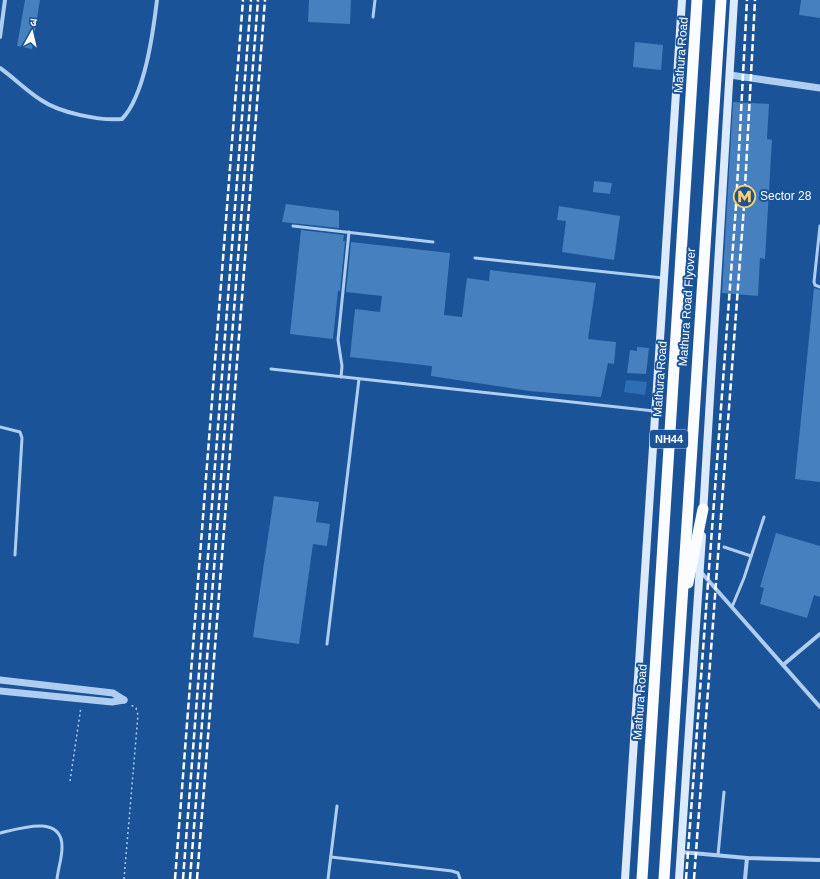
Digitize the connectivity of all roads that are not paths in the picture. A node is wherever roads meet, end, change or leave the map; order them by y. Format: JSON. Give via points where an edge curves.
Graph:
{"nodes":[{"id":1,"x":5,"y":0,"type":"edge"},
{"id":2,"x":157,"y":0,"type":"edge"},
{"id":3,"x":375,"y":0,"type":"edge"},
{"id":4,"x":682,"y":0,"type":"edge"},
{"id":5,"x":697,"y":0,"type":"edge"},
{"id":6,"x":721,"y":0,"type":"edge"},
{"id":7,"x":734,"y":0,"type":"edge"},
{"id":8,"x":373,"y":17,"type":"dead end"},
{"id":9,"x":0,"y":37,"type":"edge"},
{"id":10,"x":0,"y":68,"type":"edge"},
{"id":11,"x":730,"y":76,"type":"junction"},
{"id":12,"x":820,"y":88,"type":"edge"},
{"id":13,"x":292,"y":226,"type":"dead end"},
{"id":14,"x":820,"y":226,"type":"edge"},
{"id":15,"x":348,"y":232,"type":"junction"},
{"id":16,"x":433,"y":242,"type":"dead end"},
{"id":17,"x":475,"y":258,"type":"dead end"},
{"id":18,"x":663,"y":278,"type":"junction"},
{"id":19,"x":820,"y":287,"type":"edge"},
{"id":20,"x":271,"y":369,"type":"dead end"},
{"id":21,"x":341,"y":377,"type":"junction"},
{"id":22,"x":359,"y":379,"type":"junction"},
{"id":23,"x":654,"y":410,"type":"junction"},
{"id":24,"x":0,"y":427,"type":"edge"},
{"id":25,"x":703,"y":509,"type":"junction"},
{"id":26,"x":764,"y":516,"type":"dead end"},
{"id":27,"x":724,"y":547,"type":"dead end"},
{"id":28,"x":15,"y":555,"type":"dead end"},
{"id":29,"x":751,"y":556,"type":"junction"},
{"id":30,"x":700,"y":570,"type":"junction"},
{"id":31,"x":732,"y":607,"type":"junction"},
{"id":32,"x":681,"y":616,"type":"junction"},
{"id":33,"x":820,"y":634,"type":"edge"},
{"id":34,"x":327,"y":644,"type":"dead end"},
{"id":35,"x":783,"y":665,"type":"junction"},
{"id":36,"x":0,"y":680,"type":"edge"},
{"id":37,"x":0,"y":691,"type":"edge"},
{"id":38,"x":820,"y":707,"type":"edge"},
{"id":39,"x":724,"y":792,"type":"dead end"},
{"id":40,"x":336,"y":806,"type":"dead end"},
{"id":41,"x":0,"y":833,"type":"edge"},
{"id":42,"x":680,"y":852,"type":"junction"},
{"id":43,"x":718,"y":855,"type":"junction"},
{"id":44,"x":331,"y":856,"type":"junction"},
{"id":45,"x":747,"y":858,"type":"junction"},
{"id":46,"x":820,"y":860,"type":"edge"},
{"id":47,"x":56,"y":879,"type":"edge"},
{"id":48,"x":328,"y":879,"type":"edge"},
{"id":49,"x":460,"y":879,"type":"edge"},
{"id":50,"x":625,"y":879,"type":"edge"},
{"id":51,"x":642,"y":879,"type":"edge"},
{"id":52,"x":664,"y":879,"type":"edge"},
{"id":53,"x":678,"y":879,"type":"edge"},
{"id":54,"x":745,"y":879,"type":"edge"}],
"edges":[{"from":1,"to":9,"type":"street"},
{"from":2,"to":10,"type":"street","via":[[148,54],[138,90],[122,119],[111,120],[55,107],[42,101]]},
{"from":3,"to":8,"type":"lane"},
{"from":4,"to":18,"type":"main road"},
{"from":5,"to":51,"type":"highway","name":"Mathura Road","number":"NH44"},
{"from":6,"to":32,"type":"highway","name":"Mathura Road Flyover","number":"NH44"},
{"from":7,"to":11,"type":"main road"},
{"from":11,"to":12,"type":"street"},
{"from":11,"to":25,"type":"main road"},
{"from":13,"to":15,"type":"lane"},
{"from":14,"to":19,"type":"lane","via":[[814,282]]},
{"from":15,"to":16,"type":"lane"},
{"from":15,"to":21,"type":"lane","via":[[338,340]]},
{"from":17,"to":18,"type":"lane"},
{"from":18,"to":23,"type":"main road"},
{"from":20,"to":21,"type":"lane"},
{"from":21,"to":22,"type":"lane"},
{"from":22,"to":23,"type":"lane"},
{"from":22,"to":34,"type":"lane"},
{"from":23,"to":50,"type":"main road"},
{"from":24,"to":28,"type":"lane","via":[[20,432],[22,438]]},
{"from":25,"to":30,"type":"main road"},
{"from":25,"to":32,"type":"highway"},
{"from":26,"to":29,"type":"lane"},
{"from":27,"to":29,"type":"lane"},
{"from":29,"to":31,"type":"lane"},
{"from":30,"to":31,"type":"street"},
{"from":30,"to":42,"type":"main road"},
{"from":31,"to":35,"type":"street"},
{"from":32,"to":52,"type":"highway","number":"NH44"},
{"from":33,"to":35,"type":"street"},
{"from":35,"to":38,"type":"street"},
{"from":36,"to":37,"type":"street","via":[[113,693],[124,700],[83,700]]},
{"from":39,"to":43,"type":"lane"},
{"from":40,"to":44,"type":"lane"},
{"from":41,"to":47,"type":"lane","via":[[22,827],[46,825],[55,829],[62,848]]},
{"from":42,"to":43,"type":"street"},
{"from":42,"to":53,"type":"main road"},
{"from":43,"to":45,"type":"street"},
{"from":44,"to":48,"type":"lane"},
{"from":44,"to":49,"type":"lane","via":[[452,872],[458,874]]},
{"from":45,"to":46,"type":"street"},
{"from":45,"to":54,"type":"street"}]}
